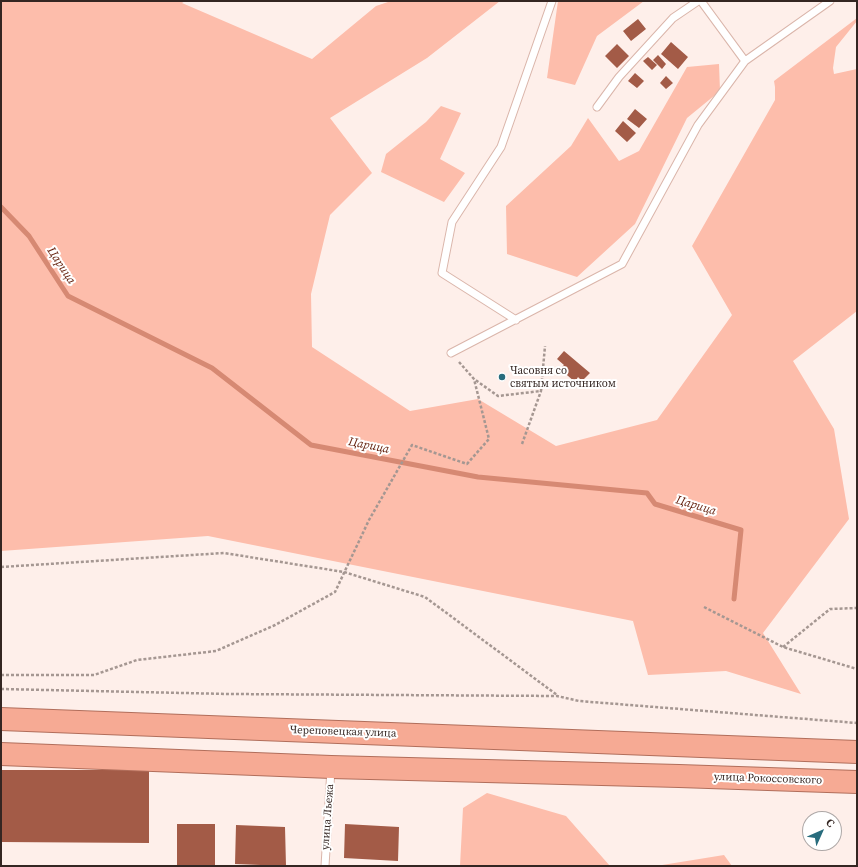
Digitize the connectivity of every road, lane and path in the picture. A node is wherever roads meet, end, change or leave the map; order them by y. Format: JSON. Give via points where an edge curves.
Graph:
{"nodes":[{"id":1,"x":552,"y":1,"type":"edge"},
{"id":2,"x":698,"y":1,"type":"edge"},
{"id":3,"x":701,"y":1,"type":"edge"},
{"id":4,"x":830,"y":1,"type":"edge"},
{"id":5,"x":745,"y":61,"type":"junction"},
{"id":6,"x":597,"y":107,"type":"dead end"},
{"id":7,"x":516,"y":320,"type":"junction"},
{"id":8,"x":545,"y":346,"type":"dead end"},
{"id":9,"x":451,"y":353,"type":"joint"},
{"id":10,"x":474,"y":379,"type":"junction"},
{"id":11,"x":541,"y":391,"type":"junction"},
{"id":12,"x":522,"y":444,"type":"dead end"},
{"id":13,"x":1,"y":567,"type":"edge"},
{"id":14,"x":344,"y":572,"type":"junction"},
{"id":15,"x":704,"y":607,"type":"dead end"},
{"id":16,"x":857,"y":608,"type":"edge"},
{"id":17,"x":783,"y":647,"type":"junction"},
{"id":18,"x":857,"y":669,"type":"edge"},
{"id":19,"x":1,"y":675,"type":"edge"},
{"id":20,"x":1,"y":689,"type":"edge"},
{"id":21,"x":557,"y":696,"type":"junction"},
{"id":22,"x":1,"y":719,"type":"edge"},
{"id":23,"x":857,"y":723,"type":"edge"},
{"id":24,"x":857,"y":752,"type":"edge"},
{"id":25,"x":1,"y":754,"type":"edge"},
{"id":26,"x":331,"y":767,"type":"junction"},
{"id":27,"x":857,"y":782,"type":"edge"},
{"id":28,"x":325,"y":866,"type":"edge"}],
"edges":[{"from":1,"to":7,"type":"lane","via":[[500,147],[452,222],[442,273]]},
{"from":2,"to":6,"type":"lane","via":[[674,18],[619,77]]},
{"from":3,"to":5,"type":"lane"},
{"from":4,"to":5,"type":"lane"},
{"from":5,"to":7,"type":"lane","via":[[698,124],[622,264]]},
{"from":7,"to":9,"type":"lane"},
{"from":8,"to":11,"type":"path"},
{"from":9,"to":10,"type":"path"},
{"from":10,"to":11,"type":"path","via":[[498,396]]},
{"from":10,"to":14,"type":"path","via":[[489,440],[467,464],[412,446]]},
{"from":11,"to":12,"type":"path"},
{"from":13,"to":14,"type":"path","via":[[224,553]]},
{"from":14,"to":19,"type":"path","via":[[335,592],[275,625],[216,651],[137,660],[94,675]]},
{"from":14,"to":21,"type":"path","via":[[425,597]]},
{"from":15,"to":17,"type":"path"},
{"from":16,"to":17,"type":"path","via":[[830,609]]},
{"from":17,"to":18,"type":"path"},
{"from":20,"to":21,"type":"path","via":[[229,694]]},
{"from":21,"to":23,"type":"path","via":[[579,701]]},
{"from":22,"to":24,"type":"highway","name":"Череповецкая улица"},
{"from":25,"to":26,"type":"highway"},
{"from":26,"to":27,"type":"highway","name":"улица Рокоссовского"},
{"from":26,"to":28,"type":"lane","name":"улица Льежа"}]}
